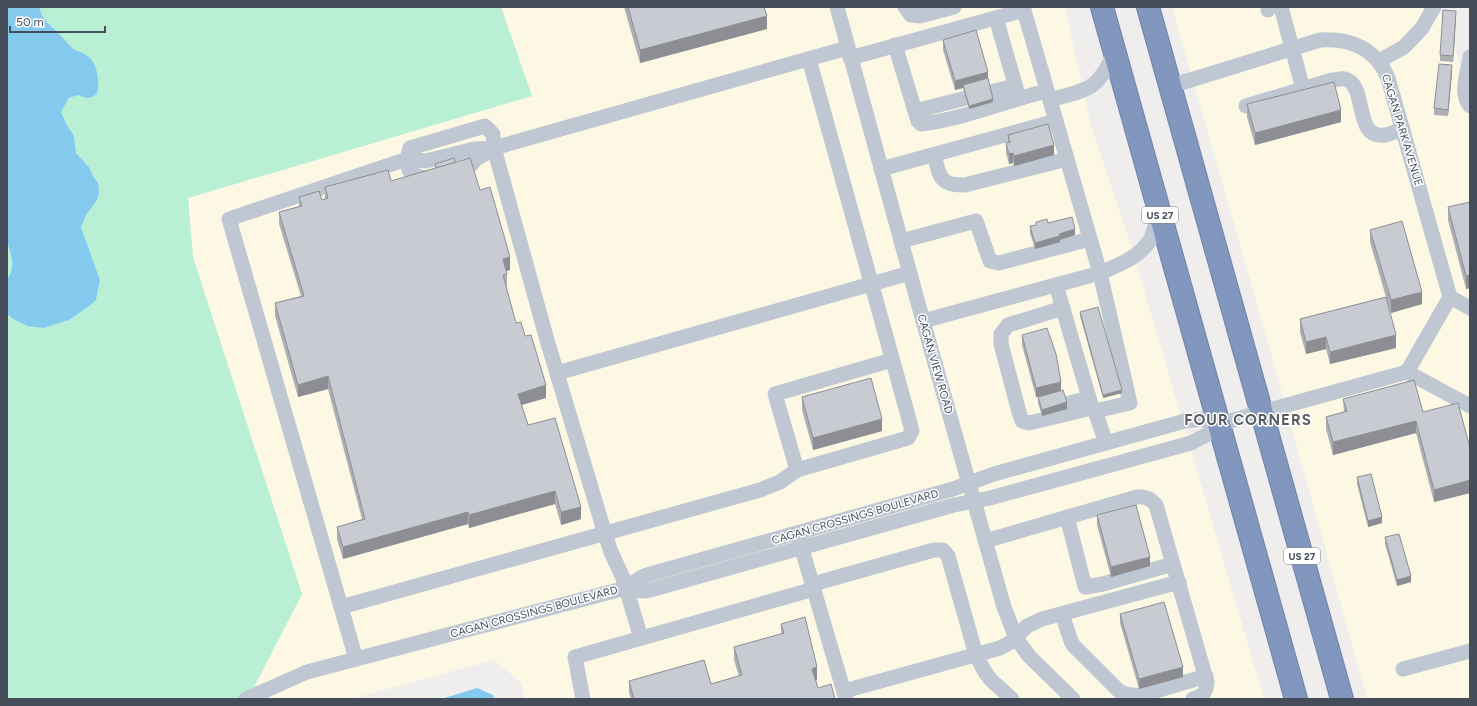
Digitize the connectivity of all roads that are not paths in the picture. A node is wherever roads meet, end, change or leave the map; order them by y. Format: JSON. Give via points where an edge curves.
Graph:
{"nodes":[{"id":1,"x":837,"y":7,"type":"edge"},
{"id":2,"x":905,"y":7,"type":"edge"},
{"id":3,"x":954,"y":7,"type":"edge"},
{"id":4,"x":1102,"y":7,"type":"edge"},
{"id":5,"x":1148,"y":7,"type":"edge"},
{"id":6,"x":1434,"y":7,"type":"edge"},
{"id":7,"x":1272,"y":8,"type":"edge"},
{"id":8,"x":1024,"y":9,"type":"edge"},
{"id":9,"x":996,"y":18,"type":"junction"},
{"id":10,"x":895,"y":45,"type":"junction"},
{"id":11,"x":1292,"y":48,"type":"junction"},
{"id":12,"x":849,"y":53,"type":"junction"},
{"id":13,"x":1115,"y":53,"type":"junction"},
{"id":14,"x":1470,"y":57,"type":"edge"},
{"id":15,"x":809,"y":59,"type":"junction"},
{"id":16,"x":1379,"y":61,"type":"junction"},
{"id":17,"x":1171,"y":86,"type":"junction"},
{"id":18,"x":1016,"y":89,"type":"junction"},
{"id":19,"x":1303,"y":89,"type":"junction"},
{"id":20,"x":991,"y":92,"type":"edge"},
{"id":21,"x":1049,"y":96,"type":"junction"},
{"id":22,"x":966,"y":98,"type":"edge"},
{"id":23,"x":1246,"y":106,"type":"edge"},
{"id":24,"x":1470,"y":106,"type":"edge"},
{"id":25,"x":915,"y":114,"type":"junction"},
{"id":26,"x":1056,"y":122,"type":"junction"},
{"id":27,"x":1403,"y":129,"type":"junction"},
{"id":28,"x":494,"y":148,"type":"junction"},
{"id":29,"x":934,"y":154,"type":"junction"},
{"id":30,"x":407,"y":159,"type":"junction"},
{"id":31,"x":1067,"y":159,"type":"junction"},
{"id":32,"x":456,"y":168,"type":"edge"},
{"id":33,"x":881,"y":169,"type":"junction"},
{"id":34,"x":436,"y":173,"type":"edge"},
{"id":35,"x":1160,"y":213,"type":"junction"},
{"id":36,"x":1090,"y":239,"type":"junction"},
{"id":37,"x":901,"y":241,"type":"junction"},
{"id":38,"x":910,"y":273,"type":"junction"},
{"id":39,"x":1100,"y":273,"type":"junction"},
{"id":40,"x":872,"y":285,"type":"junction"},
{"id":41,"x":1056,"y":285,"type":"junction"},
{"id":42,"x":1450,"y":297,"type":"junction"},
{"id":43,"x":1063,"y":308,"type":"junction"},
{"id":44,"x":1470,"y":308,"type":"edge"},
{"id":45,"x":923,"y":321,"type":"junction"},
{"id":46,"x":892,"y":360,"type":"junction"},
{"id":47,"x":1407,"y":372,"type":"junction"},
{"id":48,"x":557,"y":373,"type":"junction"},
{"id":49,"x":1066,"y":404,"type":"edge"},
{"id":50,"x":1092,"y":406,"type":"junction"},
{"id":51,"x":1470,"y":406,"type":"edge"},
{"id":52,"x":1040,"y":410,"type":"edge"},
{"id":53,"x":1019,"y":412,"type":"junction"},
{"id":54,"x":1261,"y":412,"type":"junction"},
{"id":55,"x":1219,"y":424,"type":"junction"},
{"id":56,"x":1106,"y":443,"type":"junction"},
{"id":57,"x":797,"y":470,"type":"junction"},
{"id":58,"x":969,"y":483,"type":"junction"},
{"id":59,"x":974,"y":501,"type":"junction"},
{"id":60,"x":1067,"y":518,"type":"junction"},
{"id":61,"x":797,"y":533,"type":"junction"},
{"id":62,"x":605,"y":534,"type":"junction"},
{"id":63,"x":985,"y":541,"type":"junction"},
{"id":64,"x":801,"y":548,"type":"junction"},
{"id":65,"x":1173,"y":564,"type":"junction"},
{"id":66,"x":1179,"y":582,"type":"junction"},
{"id":67,"x":813,"y":587,"type":"junction"},
{"id":68,"x":626,"y":588,"type":"junction"},
{"id":69,"x":341,"y":607,"type":"junction"},
{"id":70,"x":1062,"y":614,"type":"junction"},
{"id":71,"x":641,"y":638,"type":"junction"},
{"id":72,"x":1016,"y":638,"type":"junction"},
{"id":73,"x":1470,"y":651,"type":"edge"},
{"id":74,"x":976,"y":655,"type":"junction"},
{"id":75,"x":356,"y":659,"type":"junction"},
{"id":76,"x":1403,"y":670,"type":"dead end"},
{"id":77,"x":1206,"y":676,"type":"junction"},
{"id":78,"x":845,"y":695,"type":"edge"},
{"id":79,"x":1203,"y":697,"type":"edge"},
{"id":80,"x":246,"y":699,"type":"edge"},
{"id":81,"x":583,"y":699,"type":"edge"},
{"id":82,"x":1012,"y":699,"type":"edge"},
{"id":83,"x":1073,"y":699,"type":"edge"},
{"id":84,"x":1296,"y":699,"type":"edge"},
{"id":85,"x":1342,"y":699,"type":"edge"}],
"edges":[{"from":1,"to":12,"type":"street","name":"CAGAN VIEW ROAD"},
{"from":2,"to":3,"type":"street","via":[[912,15],[920,16]]},
{"from":4,"to":13,"type":"highway","number":"US 27"},
{"from":5,"to":17,"type":"highway","number":"US 27"},
{"from":6,"to":16,"type":"street","via":[[1422,28],[1404,47]]},
{"from":7,"to":11,"type":"street"},
{"from":8,"to":9,"type":"street"},
{"from":8,"to":21,"type":"street"},
{"from":9,"to":10,"type":"street"},
{"from":9,"to":18,"type":"street"},
{"from":10,"to":12,"type":"street"},
{"from":10,"to":25,"type":"street"},
{"from":11,"to":16,"type":"street","name":"CAGAN PARK AVENUE","via":[[1320,40],[1341,40],[1362,48]]},
{"from":11,"to":17,"type":"street","name":"CAGAN PARK AVENUE"},
{"from":11,"to":19,"type":"street"},
{"from":12,"to":15,"type":"street"},
{"from":12,"to":33,"type":"street","name":"CAGAN VIEW ROAD"},
{"from":13,"to":21,"type":"street","via":[[1094,84]]},
{"from":13,"to":35,"type":"highway","number":"US 27"},
{"from":14,"to":24,"type":"street","via":[[1464,92]]},
{"from":15,"to":28,"type":"street"},
{"from":15,"to":40,"type":"street"},
{"from":16,"to":27,"type":"street","name":"CAGAN PARK AVENUE","via":[[1388,78]]},
{"from":17,"to":54,"type":"highway","number":"US 27"},
{"from":18,"to":20,"type":"street"},
{"from":18,"to":21,"type":"street"},
{"from":18,"to":25,"type":"street","via":[[1006,103],[934,123],[921,124]]},
{"from":19,"to":23,"type":"street"},
{"from":19,"to":27,"type":"street","via":[[1344,78],[1352,83],[1356,90],[1367,128],[1372,133],[1384,135]]},
{"from":21,"to":26,"type":"street"},
{"from":22,"to":25,"type":"street"},
{"from":26,"to":29,"type":"street"},
{"from":26,"to":31,"type":"street"},
{"from":27,"to":42,"type":"street","name":"CAGAN PARK AVENUE"},
{"from":28,"to":30,"type":"street","via":[[474,149],[426,161]]},
{"from":28,"to":30,"type":"street","via":[[493,134],[485,126],[410,148]]},
{"from":28,"to":32,"type":"street","via":[[471,165]]},
{"from":28,"to":48,"type":"street"},
{"from":29,"to":31,"type":"street","via":[[940,175],[945,182],[954,185],[965,185]]},
{"from":29,"to":33,"type":"street"},
{"from":30,"to":34,"type":"street","via":[[409,170],[414,174],[425,179]]},
{"from":30,"to":69,"type":"street","via":[[228,220]]},
{"from":31,"to":36,"type":"street"},
{"from":33,"to":37,"type":"street","name":"CAGAN VIEW ROAD"},
{"from":35,"to":39,"type":"street","via":[[1150,240],[1137,255]]},
{"from":35,"to":55,"type":"highway","number":"US 27"},
{"from":36,"to":37,"type":"street","via":[[999,263],[990,261],[976,220]]},
{"from":36,"to":39,"type":"street"},
{"from":37,"to":38,"type":"street","name":"CAGAN VIEW ROAD"},
{"from":38,"to":40,"type":"street"},
{"from":38,"to":45,"type":"street","name":"CAGAN VIEW ROAD"},
{"from":39,"to":41,"type":"street"},
{"from":39,"to":50,"type":"street","via":[[1130,403]]},
{"from":40,"to":46,"type":"street"},
{"from":40,"to":48,"type":"street"},
{"from":41,"to":43,"type":"street"},
{"from":41,"to":45,"type":"street"},
{"from":42,"to":44,"type":"street"},
{"from":42,"to":47,"type":"street"},
{"from":43,"to":50,"type":"street"},
{"from":43,"to":53,"type":"street","via":[[1008,325],[1001,334],[1001,344]]},
{"from":45,"to":58,"type":"street","name":"CAGAN VIEW ROAD"},
{"from":46,"to":57,"type":"street","via":[[911,425],[912,431],[908,438]]},
{"from":46,"to":57,"type":"street","via":[[774,394]]},
{"from":47,"to":51,"type":"street"},
{"from":47,"to":54,"type":"street"},
{"from":48,"to":62,"type":"street"},
{"from":49,"to":50,"type":"street"},
{"from":50,"to":53,"type":"street","via":[[1028,424],[1022,421]]},
{"from":50,"to":56,"type":"street"},
{"from":52,"to":53,"type":"street"},
{"from":54,"to":55,"type":"street"},
{"from":54,"to":85,"type":"highway","number":"US 27"},
{"from":55,"to":56,"type":"street","name":"CAGAN CROSSINGS BOULEVARD","via":[[1185,420]]},
{"from":55,"to":59,"type":"street","via":[[1189,444]]},
{"from":55,"to":84,"type":"highway","number":"US 27"},
{"from":56,"to":58,"type":"street","name":"CAGAN CROSSINGS BOULEVARD"},
{"from":57,"to":62,"type":"street","via":[[780,482],[760,490]]},
{"from":58,"to":59,"type":"street","name":"CAGAN VIEW ROAD"},
{"from":58,"to":61,"type":"street","name":"CAGAN CROSSINGS BOULEVARD"},
{"from":59,"to":63,"type":"street","name":"CAGAN VIEW ROAD"},
{"from":59,"to":64,"type":"street"},
{"from":60,"to":63,"type":"street"},
{"from":60,"to":65,"type":"street","via":[[1137,497],[1148,498],[1156,505]]},
{"from":60,"to":65,"type":"street","via":[[1084,587]]},
{"from":61,"to":64,"type":"street"},
{"from":61,"to":68,"type":"street","name":"CAGAN CROSSINGS BOULEVARD","via":[[647,575]]},
{"from":62,"to":68,"type":"street"},
{"from":62,"to":69,"type":"street"},
{"from":63,"to":72,"type":"street","name":"CAGAN VIEW ROAD"},
{"from":64,"to":67,"type":"street"},
{"from":64,"to":68,"type":"street","via":[[650,590]]},
{"from":65,"to":66,"type":"street"},
{"from":66,"to":70,"type":"street"},
{"from":66,"to":77,"type":"street"},
{"from":67,"to":71,"type":"street"},
{"from":67,"to":74,"type":"street","via":[[934,550],[943,550],[948,556]]},
{"from":67,"to":78,"type":"street"},
{"from":68,"to":71,"type":"street"},
{"from":68,"to":75,"type":"street","name":"CAGAN CROSSINGS BOULEVARD"},
{"from":69,"to":75,"type":"street"},
{"from":70,"to":72,"type":"street","via":[[1034,622]]},
{"from":70,"to":77,"type":"street","via":[[1070,641],[1119,691],[1125,694],[1139,696]]},
{"from":71,"to":81,"type":"street","via":[[574,657]]},
{"from":72,"to":74,"type":"street","via":[[1000,648]]},
{"from":72,"to":83,"type":"street","name":"CAGAN VIEW ROAD","via":[[1037,665]]},
{"from":73,"to":76,"type":"street"},
{"from":74,"to":78,"type":"street"},
{"from":74,"to":82,"type":"street","via":[[991,680]]},
{"from":75,"to":80,"type":"street","name":"CAGAN CROSSINGS BOULEVARD","via":[[307,672]]},
{"from":77,"to":79,"type":"street","via":[[1207,689]]}]}
